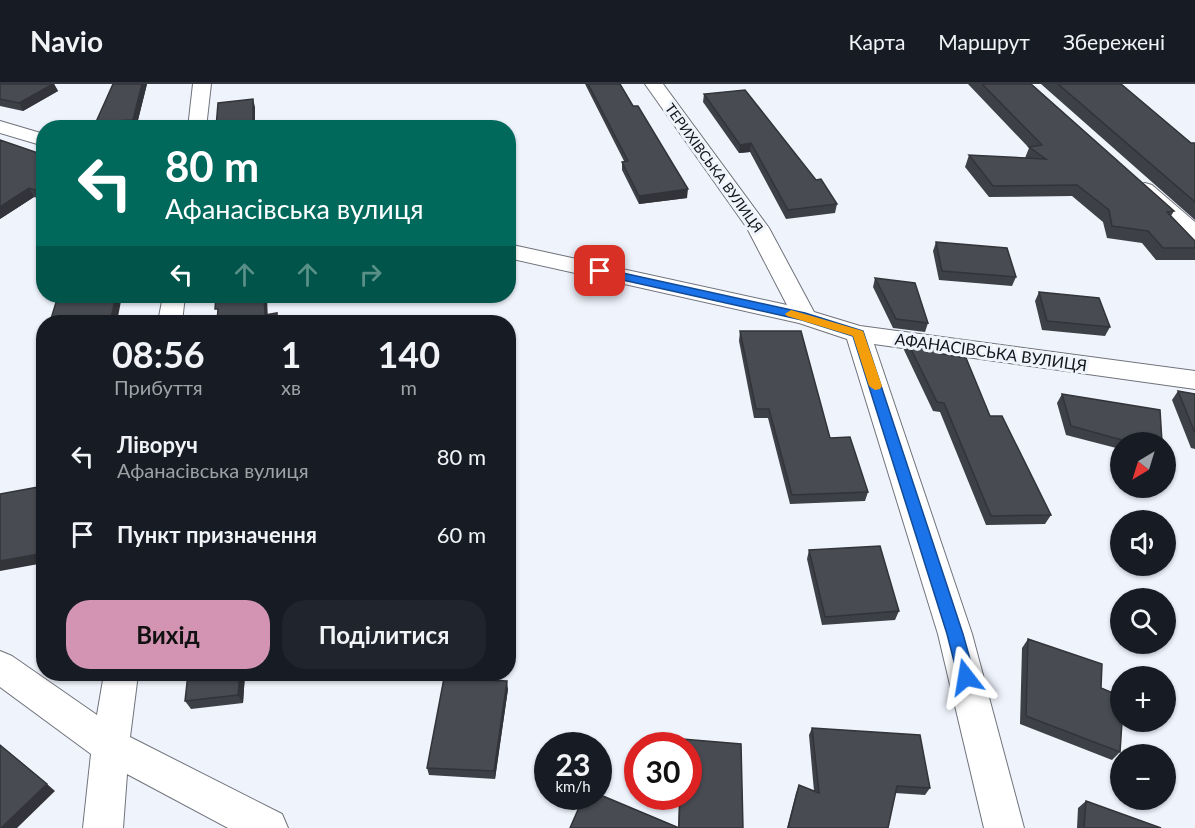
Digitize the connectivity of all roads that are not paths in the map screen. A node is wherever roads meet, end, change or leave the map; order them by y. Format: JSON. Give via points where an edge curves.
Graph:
{"nodes":[{"id":1,"x":202,"y":84,"type":"edge"},
{"id":2,"x":654,"y":84,"type":"edge"},
{"id":3,"x":198,"y":120,"type":"edge"},
{"id":4,"x":0,"y":127,"type":"edge"},
{"id":5,"x":36,"y":138,"type":"edge"},
{"id":6,"x":1133,"y":178,"type":"edge"},
{"id":7,"x":1195,"y":234,"type":"edge"},
{"id":8,"x":516,"y":253,"type":"edge"},
{"id":9,"x":805,"y":317,"type":"junction"},
{"id":10,"x":858,"y":333,"type":"junction"},
{"id":11,"x":1195,"y":380,"type":"edge"},
{"id":12,"x":0,"y":667,"type":"edge"},
{"id":13,"x":120,"y":681,"type":"edge"},
{"id":14,"x":110,"y":746,"type":"junction"},
{"id":15,"x":103,"y":828,"type":"edge"},
{"id":16,"x":268,"y":828,"type":"edge"},
{"id":17,"x":1004,"y":828,"type":"edge"}],
"edges":[{"from":1,"to":3,"type":"street"},
{"from":2,"to":9,"type":"street","name":"ТЕРИХІВСЬКА ВУЛИЦЯ","via":[[758,228]]},
{"from":4,"to":5,"type":"street"},
{"from":6,"to":7,"type":"street"},
{"from":8,"to":9,"type":"street","name":"АФАНАСІВСЬКА ВУЛИЦЯ"},
{"from":9,"to":10,"type":"street","name":"АФАНАСІВСЬКА ВУЛИЦЯ"},
{"from":10,"to":11,"type":"street","name":"АФАНАСІВСЬКА ВУЛИЦЯ"},
{"from":10,"to":17,"type":"street","via":[[955,634]]},
{"from":12,"to":14,"type":"street"},
{"from":13,"to":14,"type":"street"},
{"from":14,"to":15,"type":"street"},
{"from":14,"to":16,"type":"street"}]}
